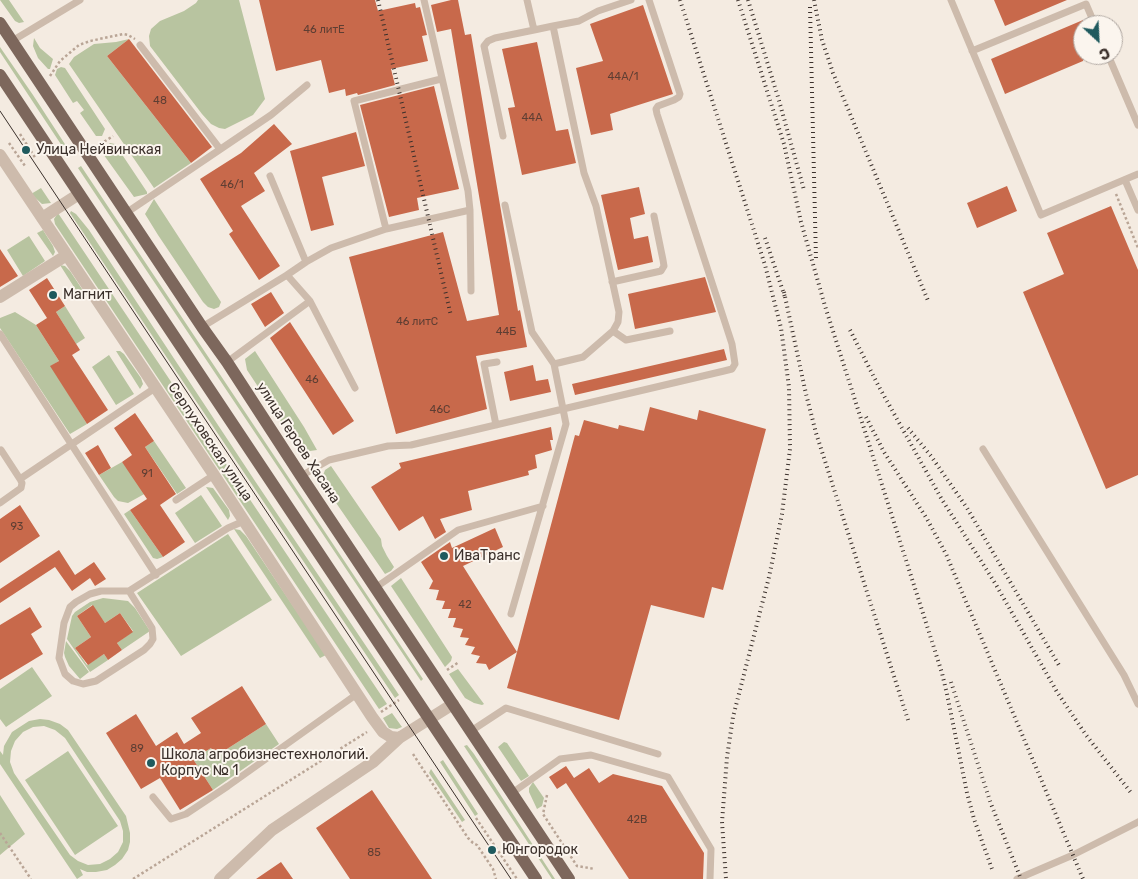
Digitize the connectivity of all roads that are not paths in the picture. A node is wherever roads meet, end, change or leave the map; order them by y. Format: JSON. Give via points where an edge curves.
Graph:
{"nodes":[{"id":1,"x":80,"y":0,"type":"edge"},
{"id":2,"x":424,"y":0,"type":"edge"},
{"id":3,"x":527,"y":0,"type":"edge"},
{"id":4,"x":631,"y":0,"type":"edge"},
{"id":5,"x":650,"y":0,"type":"edge"},
{"id":6,"x":951,"y":0,"type":"edge"},
{"id":7,"x":1091,"y":15,"type":"edge"},
{"id":8,"x":0,"y":23,"type":"edge"},
{"id":9,"x":553,"y":26,"type":"junction"},
{"id":10,"x":534,"y":30,"type":"junction"},
{"id":11,"x":12,"y":41,"type":"junction"},
{"id":12,"x":140,"y":44,"type":"road end"},
{"id":13,"x":972,"y":50,"type":"junction"},
{"id":14,"x":1112,"y":65,"type":"edge"},
{"id":15,"x":0,"y":75,"type":"edge"},
{"id":16,"x":441,"y":79,"type":"junction"},
{"id":17,"x":307,"y":85,"type":"dead end"},
{"id":18,"x":1138,"y":125,"type":"edge"},
{"id":19,"x":503,"y":136,"type":"dead end"},
{"id":20,"x":220,"y":150,"type":"junction"},
{"id":21,"x":0,"y":155,"type":"edge"},
{"id":22,"x":1138,"y":174,"type":"edge"},
{"id":23,"x":270,"y":176,"type":"dead end"},
{"id":24,"x":1125,"y":180,"type":"junction"},
{"id":25,"x":79,"y":194,"type":"junction"},
{"id":26,"x":505,"y":205,"type":"dead end"},
{"id":27,"x":470,"y":210,"type":"junction"},
{"id":28,"x":1138,"y":210,"type":"edge"},
{"id":29,"x":126,"y":213,"type":"junction"},
{"id":30,"x":654,"y":216,"type":"dead end"},
{"id":31,"x":42,"y":218,"type":"junction"},
{"id":32,"x":386,"y":229,"type":"junction"},
{"id":33,"x":67,"y":255,"type":"junction"},
{"id":34,"x":306,"y":262,"type":"junction"},
{"id":35,"x":287,"y":275,"type":"junction"},
{"id":36,"x":612,"y":282,"type":"junction"},
{"id":37,"x":471,"y":291,"type":"dead end"},
{"id":38,"x":0,"y":297,"type":"edge"},
{"id":39,"x":310,"y":301,"type":"junction"},
{"id":40,"x":202,"y":327,"type":"junction"},
{"id":41,"x":613,"y":331,"type":"junction"},
{"id":42,"x":670,"y":331,"type":"dead end"},
{"id":43,"x":0,"y":334,"type":"edge"},
{"id":44,"x":227,"y":362,"type":"junction"},
{"id":45,"x":497,"y":362,"type":"dead end"},
{"id":46,"x":554,"y":364,"type":"junction"},
{"id":47,"x":155,"y":388,"type":"junction"},
{"id":48,"x":355,"y":388,"type":"dead end"},
{"id":49,"x":563,"y":409,"type":"junction"},
{"id":50,"x":496,"y":425,"type":"junction"},
{"id":51,"x":71,"y":444,"type":"junction"},
{"id":52,"x":983,"y":449,"type":"dead end"},
{"id":53,"x":1,"y":450,"type":"edge"},
{"id":54,"x":214,"y":475,"type":"junction"},
{"id":55,"x":301,"y":476,"type":"junction"},
{"id":56,"x":20,"y":478,"type":"junction"},
{"id":57,"x":176,"y":500,"type":"dead end"},
{"id":58,"x":0,"y":504,"type":"edge"},
{"id":59,"x":543,"y":506,"type":"junction"},
{"id":60,"x":244,"y":521,"type":"junction"},
{"id":61,"x":156,"y":574,"type":"junction"},
{"id":62,"x":375,"y":588,"type":"junction"},
{"id":63,"x":129,"y":592,"type":"junction"},
{"id":64,"x":511,"y":614,"type":"dead end"},
{"id":65,"x":357,"y":694,"type":"junction"},
{"id":66,"x":453,"y":704,"type":"junction"},
{"id":67,"x":1138,"y":704,"type":"edge"},
{"id":68,"x":429,"y":719,"type":"junction"},
{"id":69,"x":471,"y":731,"type":"junction"},
{"id":70,"x":399,"y":738,"type":"junction"},
{"id":71,"x":658,"y":754,"type":"dead end"},
{"id":72,"x":512,"y":793,"type":"junction"},
{"id":73,"x":154,"y":797,"type":"dead end"},
{"id":74,"x":1138,"y":822,"type":"edge"},
{"id":75,"x":221,"y":879,"type":"edge"},
{"id":76,"x":536,"y":879,"type":"edge"},
{"id":77,"x":569,"y":879,"type":"edge"},
{"id":78,"x":710,"y":879,"type":"edge"},
{"id":79,"x":1017,"y":879,"type":"edge"}],
"edges":[{"from":1,"to":11,"type":"lane"},
{"from":2,"to":16,"type":"lane"},
{"from":3,"to":10,"type":"lane"},
{"from":4,"to":9,"type":"lane","via":[[598,10],[579,21]]},
{"from":5,"to":49,"type":"lane","via":[[680,94],[658,106],[657,114],[732,344],[735,364],[732,369]]},
{"from":6,"to":13,"type":"lane"},
{"from":7,"to":13,"type":"lane","via":[[1086,4]]},
{"from":8,"to":11,"type":"main road","name":"улица Героев Хасана"},
{"from":9,"to":10,"type":"lane"},
{"from":9,"to":36,"type":"lane","via":[[584,173],[596,206]]},
{"from":10,"to":19,"type":"lane","via":[[495,38],[484,46]]},
{"from":11,"to":29,"type":"main road","name":"улица Героев Хасана"},
{"from":12,"to":20,"type":"lane"},
{"from":13,"to":24,"type":"lane","via":[[1041,215]]},
{"from":14,"to":18,"type":"lane"},
{"from":15,"to":25,"type":"main road"},
{"from":16,"to":27,"type":"lane"},
{"from":16,"to":32,"type":"lane","via":[[354,101]]},
{"from":17,"to":20,"type":"lane"},
{"from":20,"to":29,"type":"lane"},
{"from":21,"to":31,"type":"street","name":"Серпуховская улица"},
{"from":22,"to":24,"type":"lane"},
{"from":23,"to":34,"type":"lane"},
{"from":24,"to":28,"type":"lane"},
{"from":25,"to":31,"type":"street"},
{"from":25,"to":68,"type":"main road"},
{"from":26,"to":46,"type":"lane","via":[[532,332]]},
{"from":27,"to":32,"type":"lane"},
{"from":27,"to":37,"type":"lane"},
{"from":29,"to":40,"type":"main road","name":"улица Героев Хасана"},
{"from":30,"to":36,"type":"lane","via":[[664,266],[661,270]]},
{"from":31,"to":33,"type":"street","name":"Серпуховская улица"},
{"from":32,"to":34,"type":"lane","via":[[331,248]]},
{"from":33,"to":38,"type":"street"},
{"from":33,"to":47,"type":"street","name":"Серпуховская улица"},
{"from":34,"to":35,"type":"lane"},
{"from":35,"to":39,"type":"lane"},
{"from":35,"to":40,"type":"lane"},
{"from":36,"to":41,"type":"lane","via":[[619,312]]},
{"from":39,"to":44,"type":"lane"},
{"from":39,"to":48,"type":"lane"},
{"from":40,"to":44,"type":"main road","name":"улица Героев Хасана"},
{"from":41,"to":42,"type":"lane","via":[[626,340]]},
{"from":41,"to":46,"type":"lane","via":[[582,357]]},
{"from":43,"to":51,"type":"lane"},
{"from":44,"to":55,"type":"main road","name":"улица Героев Хасана"},
{"from":45,"to":50,"type":"lane","via":[[484,364]]},
{"from":46,"to":49,"type":"lane"},
{"from":47,"to":51,"type":"lane"},
{"from":47,"to":54,"type":"street","name":"Серпуховская улица"},
{"from":49,"to":50,"type":"lane"},
{"from":49,"to":59,"type":"lane","via":[[566,424]]},
{"from":50,"to":55,"type":"lane","via":[[329,460]]},
{"from":51,"to":56,"type":"lane"},
{"from":51,"to":61,"type":"lane"},
{"from":52,"to":67,"type":"lane","via":[[1124,675]]},
{"from":53,"to":56,"type":"lane"},
{"from":54,"to":57,"type":"lane"},
{"from":54,"to":60,"type":"street","name":"Серпуховская улица"},
{"from":55,"to":62,"type":"main road","name":"улица Героев Хасана"},
{"from":56,"to":58,"type":"lane","via":[[21,488]]},
{"from":59,"to":62,"type":"lane","via":[[458,530]]},
{"from":59,"to":64,"type":"lane"},
{"from":60,"to":61,"type":"lane"},
{"from":60,"to":65,"type":"street","name":"Серпуховская улица"},
{"from":61,"to":63,"type":"lane"},
{"from":62,"to":66,"type":"main road","name":"улица Героев Хасана"},
{"from":63,"to":63,"type":"lane","via":[[101,591],[70,607],[59,658],[65,674],[73,681],[83,684],[96,682],[150,644],[152,628]]},
{"from":65,"to":70,"type":"street","name":"Серпуховская улица","via":[[383,732]]},
{"from":65,"to":73,"type":"lane","via":[[186,814],[171,819]]},
{"from":66,"to":68,"type":"street"},
{"from":66,"to":69,"type":"main road","name":"улица Героев Хасана"},
{"from":68,"to":70,"type":"street"},
{"from":68,"to":76,"type":"main road"},
{"from":69,"to":71,"type":"lane","via":[[506,708]]},
{"from":69,"to":72,"type":"main road","name":"улица Героев Хасана"},
{"from":70,"to":75,"type":"street","via":[[372,762],[272,830]]},
{"from":72,"to":77,"type":"main road","name":"улица Героев Хасана"},
{"from":72,"to":78,"type":"lane","via":[[560,759],[591,755],[668,777],[711,849]]},
{"from":74,"to":79,"type":"lane"}]}
